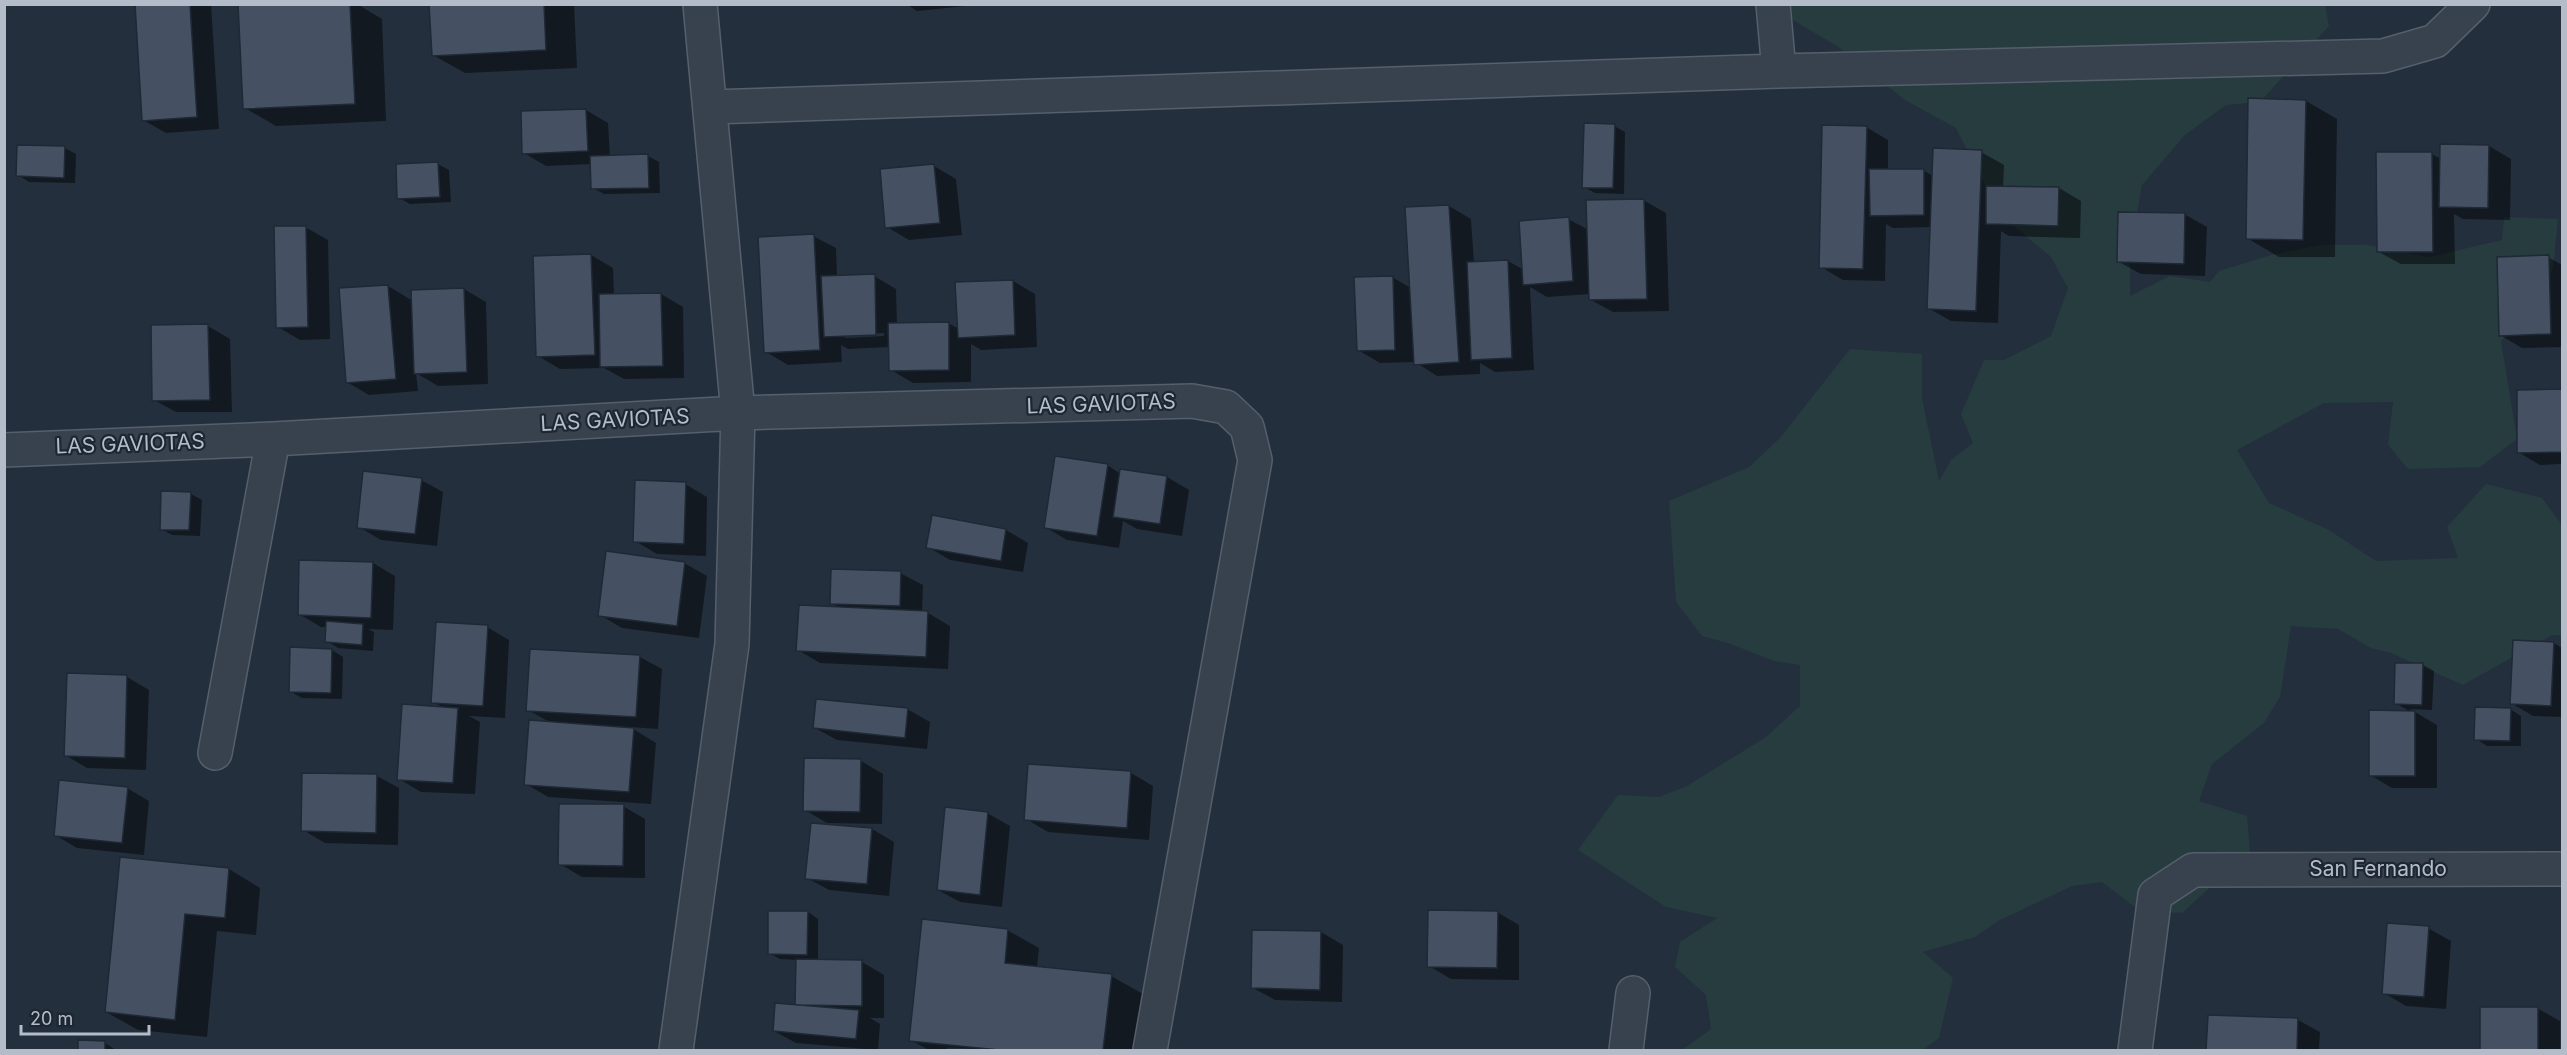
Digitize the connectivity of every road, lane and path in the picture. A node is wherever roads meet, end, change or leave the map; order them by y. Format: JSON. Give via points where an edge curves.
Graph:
{"nodes":[{"id":1,"x":700,"y":4,"type":"edge"},
{"id":2,"x":1773,"y":4,"type":"edge"},
{"id":3,"x":2473,"y":4,"type":"edge"},
{"id":4,"x":1779,"y":71,"type":"junction"},
{"id":5,"x":711,"y":107,"type":"junction"},
{"id":6,"x":738,"y":413,"type":"junction"},
{"id":7,"x":273,"y":439,"type":"junction"},
{"id":8,"x":4,"y":450,"type":"edge"},
{"id":9,"x":215,"y":753,"type":"dead end"},
{"id":10,"x":2562,"y":869,"type":"edge"},
{"id":11,"x":1634,"y":993,"type":"dead end"},
{"id":12,"x":676,"y":1050,"type":"edge"},
{"id":13,"x":1150,"y":1050,"type":"edge"},
{"id":14,"x":1626,"y":1050,"type":"edge"},
{"id":15,"x":2135,"y":1050,"type":"edge"}],
"edges":[{"from":1,"to":5,"type":"street"},
{"from":2,"to":4,"type":"street"},
{"from":3,"to":4,"type":"street","via":[[2435,41],[2383,56]]},
{"from":4,"to":5,"type":"street"},
{"from":5,"to":6,"type":"street"},
{"from":6,"to":7,"type":"street","name":"LAS GAVIOTAS"},
{"from":6,"to":12,"type":"street","via":[[732,644]]},
{"from":6,"to":13,"type":"street","name":"LAS GAVIOTAS","via":[[1192,401],[1226,407],[1247,427],[1255,460]]},
{"from":7,"to":8,"type":"street","name":"LAS GAVIOTAS"},
{"from":7,"to":9,"type":"street"},
{"from":10,"to":15,"type":"street","name":"San Fernando","via":[[2193,870],[2156,895]]},
{"from":11,"to":14,"type":"street"}]}
